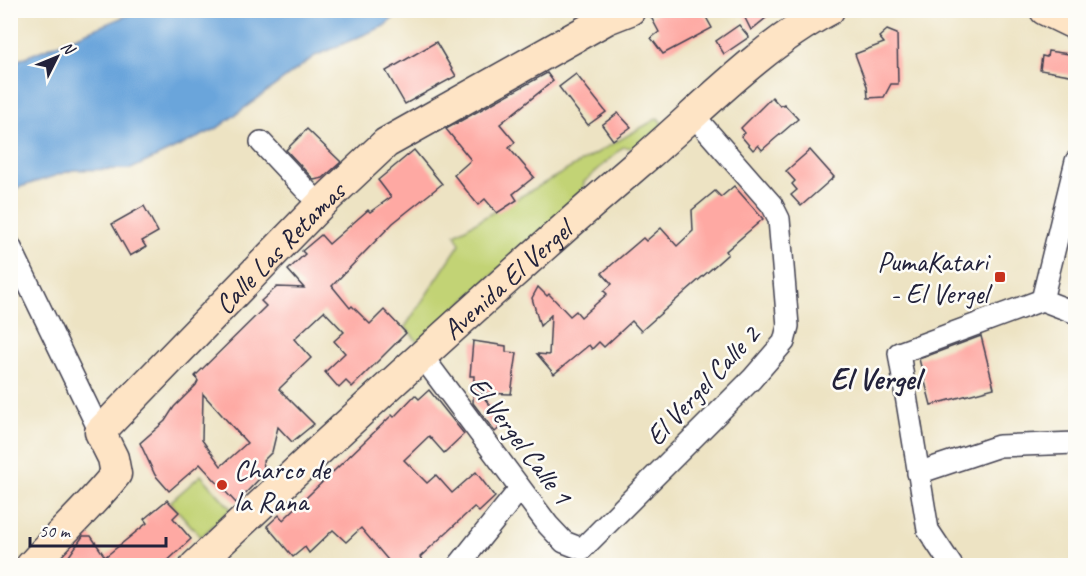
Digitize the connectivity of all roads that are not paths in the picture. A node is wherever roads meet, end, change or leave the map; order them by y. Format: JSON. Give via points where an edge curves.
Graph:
{"nodes":[{"id":1,"x":630,"y":10,"type":"edge"},
{"id":2,"x":829,"y":10,"type":"edge"},
{"id":3,"x":1046,"y":10,"type":"edge"},
{"id":4,"x":1076,"y":25,"type":"edge"},
{"id":5,"x":694,"y":116,"type":"junction"},
{"id":6,"x":261,"y":142,"type":"dead end"},
{"id":7,"x":1076,"y":161,"type":"edge"},
{"id":8,"x":320,"y":205,"type":"junction"},
{"id":9,"x":10,"y":246,"type":"edge"},
{"id":10,"x":1042,"y":300,"type":"junction"},
{"id":11,"x":1076,"y":313,"type":"edge"},
{"id":12,"x":422,"y":356,"type":"junction"},
{"id":13,"x":100,"y":432,"type":"junction"},
{"id":14,"x":1076,"y":443,"type":"edge"},
{"id":15,"x":918,"y":473,"type":"junction"},
{"id":16,"x":519,"y":490,"type":"junction"},
{"id":17,"x":582,"y":549,"type":"joint"},
{"id":18,"x":31,"y":566,"type":"edge"},
{"id":19,"x":195,"y":566,"type":"edge"},
{"id":20,"x":458,"y":566,"type":"edge"},
{"id":21,"x":952,"y":566,"type":"edge"}],
"edges":[{"from":1,"to":8,"type":"main road","name":"Calle Las Retamas","via":[[607,19],[386,143]]},
{"from":2,"to":5,"type":"main road","name":"Avenida El Vergel","via":[[777,43]]},
{"from":3,"to":4,"type":"main road"},
{"from":5,"to":12,"type":"main road","name":"Avenida El Vergel"},
{"from":5,"to":17,"type":"street","name":"El Vergel Calle 2","via":[[772,205],[779,219],[788,326],[784,342]]},
{"from":6,"to":8,"type":"street"},
{"from":7,"to":10,"type":"street"},
{"from":8,"to":13,"type":"main road","name":"Calle Las Retamas"},
{"from":9,"to":13,"type":"street"},
{"from":10,"to":11,"type":"street"},
{"from":10,"to":15,"type":"street","via":[[898,353]]},
{"from":12,"to":16,"type":"street","name":"El Vergel Calle 1"},
{"from":12,"to":19,"type":"main road","name":"Avenida El Vergel"},
{"from":13,"to":18,"type":"main road","via":[[116,474]]},
{"from":14,"to":15,"type":"street","via":[[999,446]]},
{"from":15,"to":21,"type":"street","via":[[928,530]]},
{"from":16,"to":17,"type":"street","name":"El Vergel Calle 1","via":[[564,542]]},
{"from":16,"to":20,"type":"street"}]}
